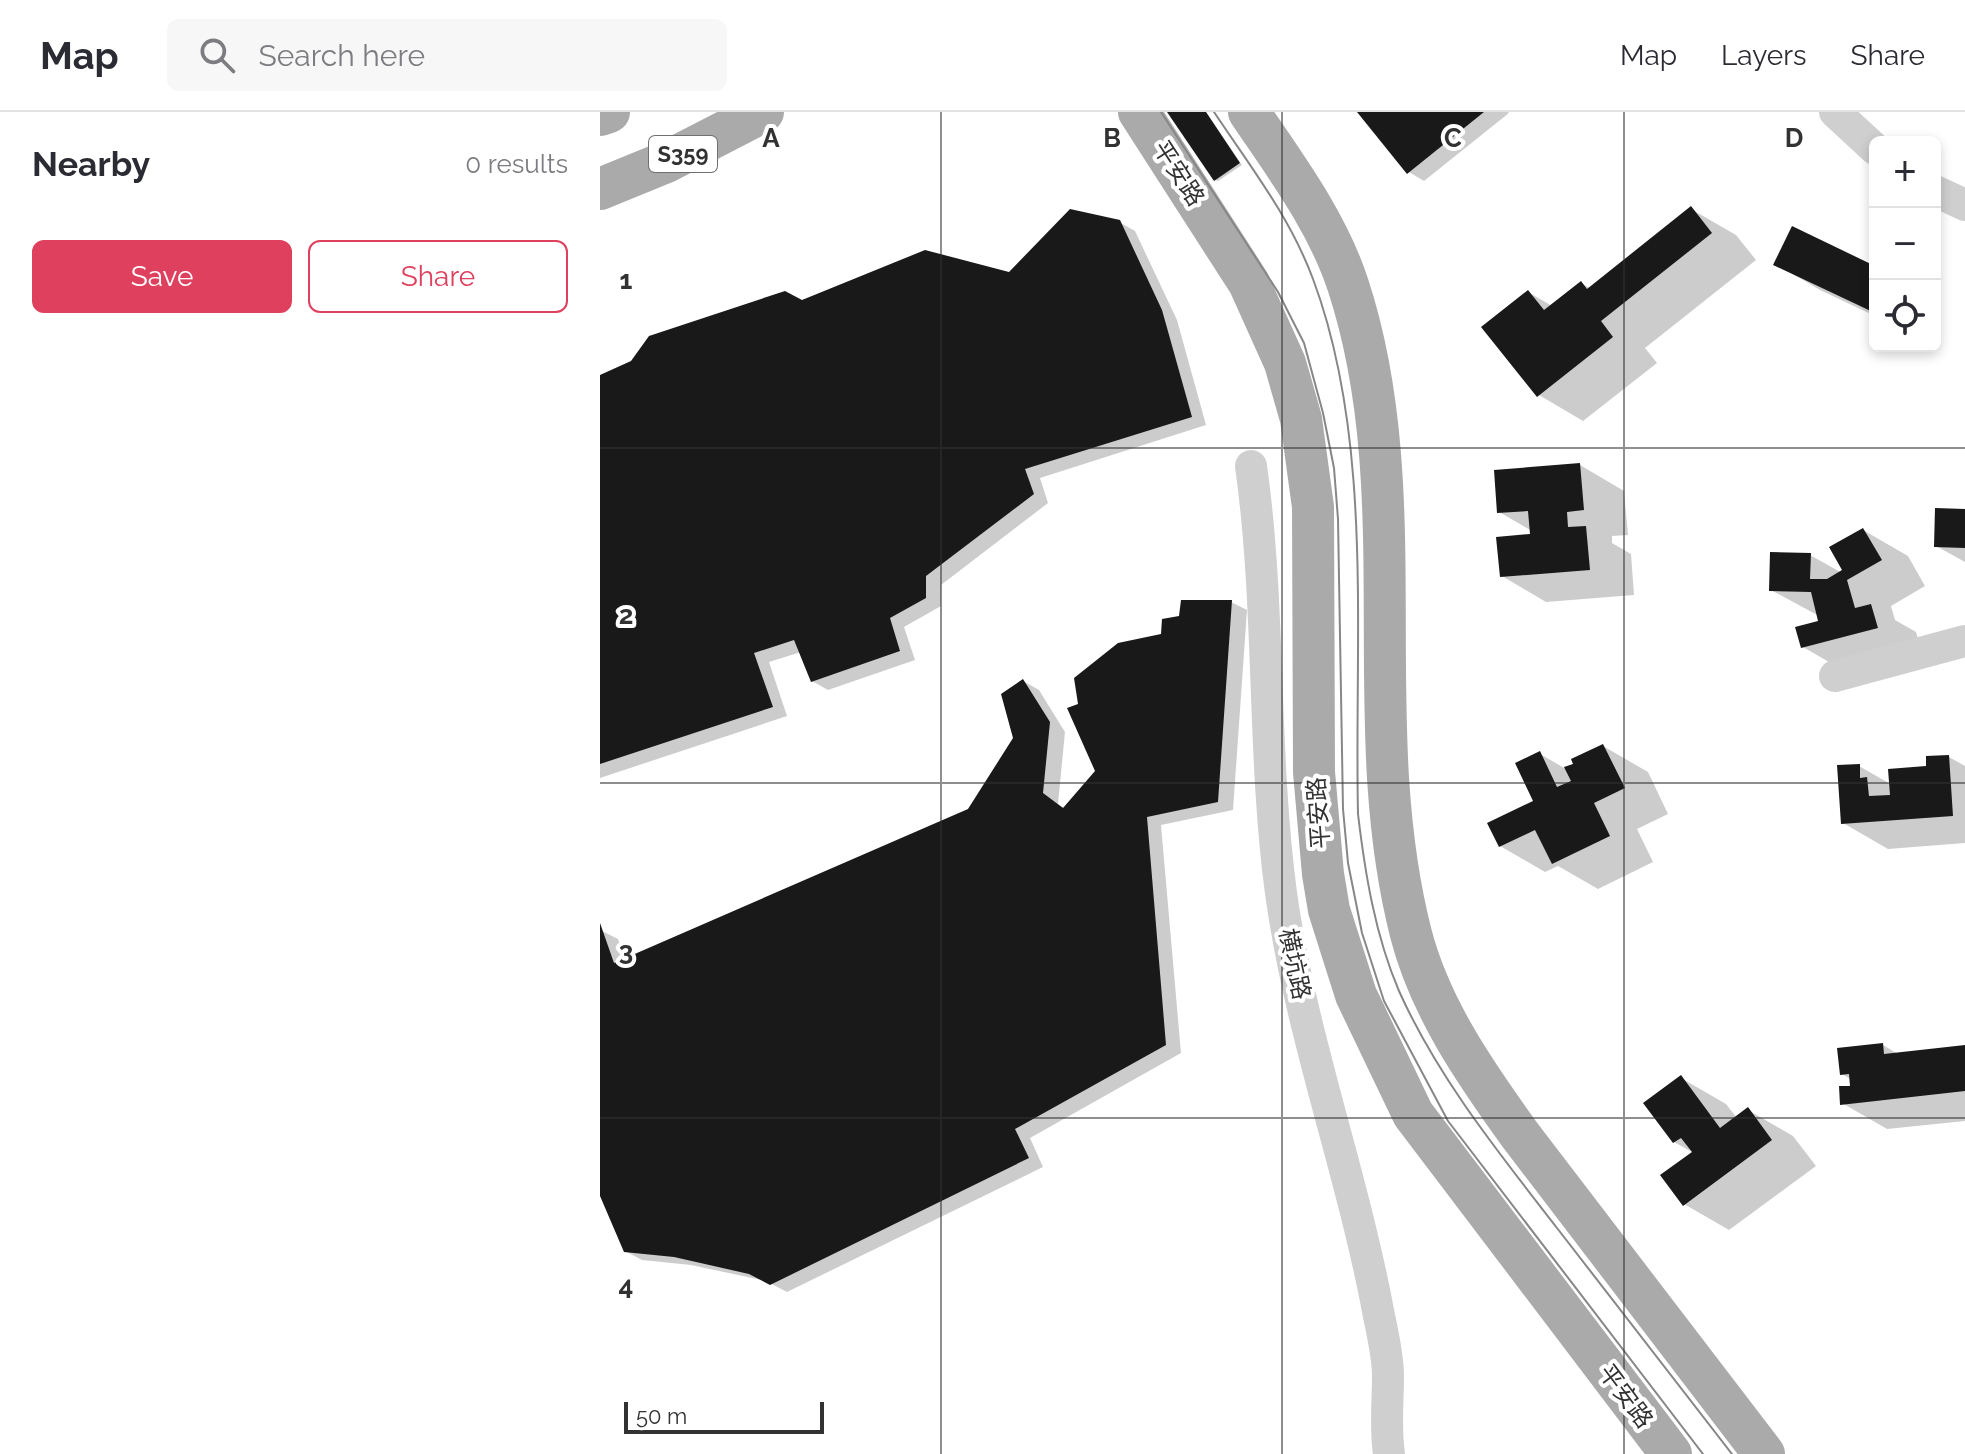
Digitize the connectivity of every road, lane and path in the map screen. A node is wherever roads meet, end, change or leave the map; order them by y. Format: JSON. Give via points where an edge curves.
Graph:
{"nodes":[{"id":1,"x":609,"y":112,"type":"edge"},
{"id":2,"x":763,"y":112,"type":"edge"},
{"id":3,"x":1139,"y":112,"type":"edge"},
{"id":4,"x":1249,"y":112,"type":"edge"},
{"id":5,"x":1835,"y":112,"type":"edge"},
{"id":6,"x":600,"y":115,"type":"edge"},
{"id":7,"x":1869,"y":143,"type":"edge"},
{"id":8,"x":600,"y":189,"type":"edge"},
{"id":9,"x":1941,"y":194,"type":"edge"},
{"id":10,"x":1965,"y":205,"type":"edge"},
{"id":11,"x":1251,"y":466,"type":"dead end"},
{"id":12,"x":1965,"y":641,"type":"edge"},
{"id":13,"x":1835,"y":676,"type":"dead end"},
{"id":14,"x":1389,"y":1454,"type":"edge"},
{"id":15,"x":1671,"y":1454,"type":"edge"},
{"id":16,"x":1764,"y":1454,"type":"edge"}],
"edges":[{"from":1,"to":6,"type":"main road"},
{"from":2,"to":8,"type":"main road","number":"S359"},
{"from":3,"to":15,"type":"main road","name":"平安路","via":[[1249,283],[1285,363],[1301,419],[1313,507],[1314,772],[1323,874],[1356,995],[1420,1124]]},
{"from":4,"to":16,"type":"main road","via":[[1333,246],[1370,373],[1382,445],[1389,813],[1411,935],[1426,976],[1454,1035],[1520,1135]]},
{"from":5,"to":7,"type":"street"},
{"from":9,"to":10,"type":"street"},
{"from":11,"to":14,"type":"street","name":"横坑路","via":[[1259,523],[1269,763],[1281,895],[1379,1316],[1388,1374],[1384,1423]]},
{"from":12,"to":13,"type":"street"}]}
